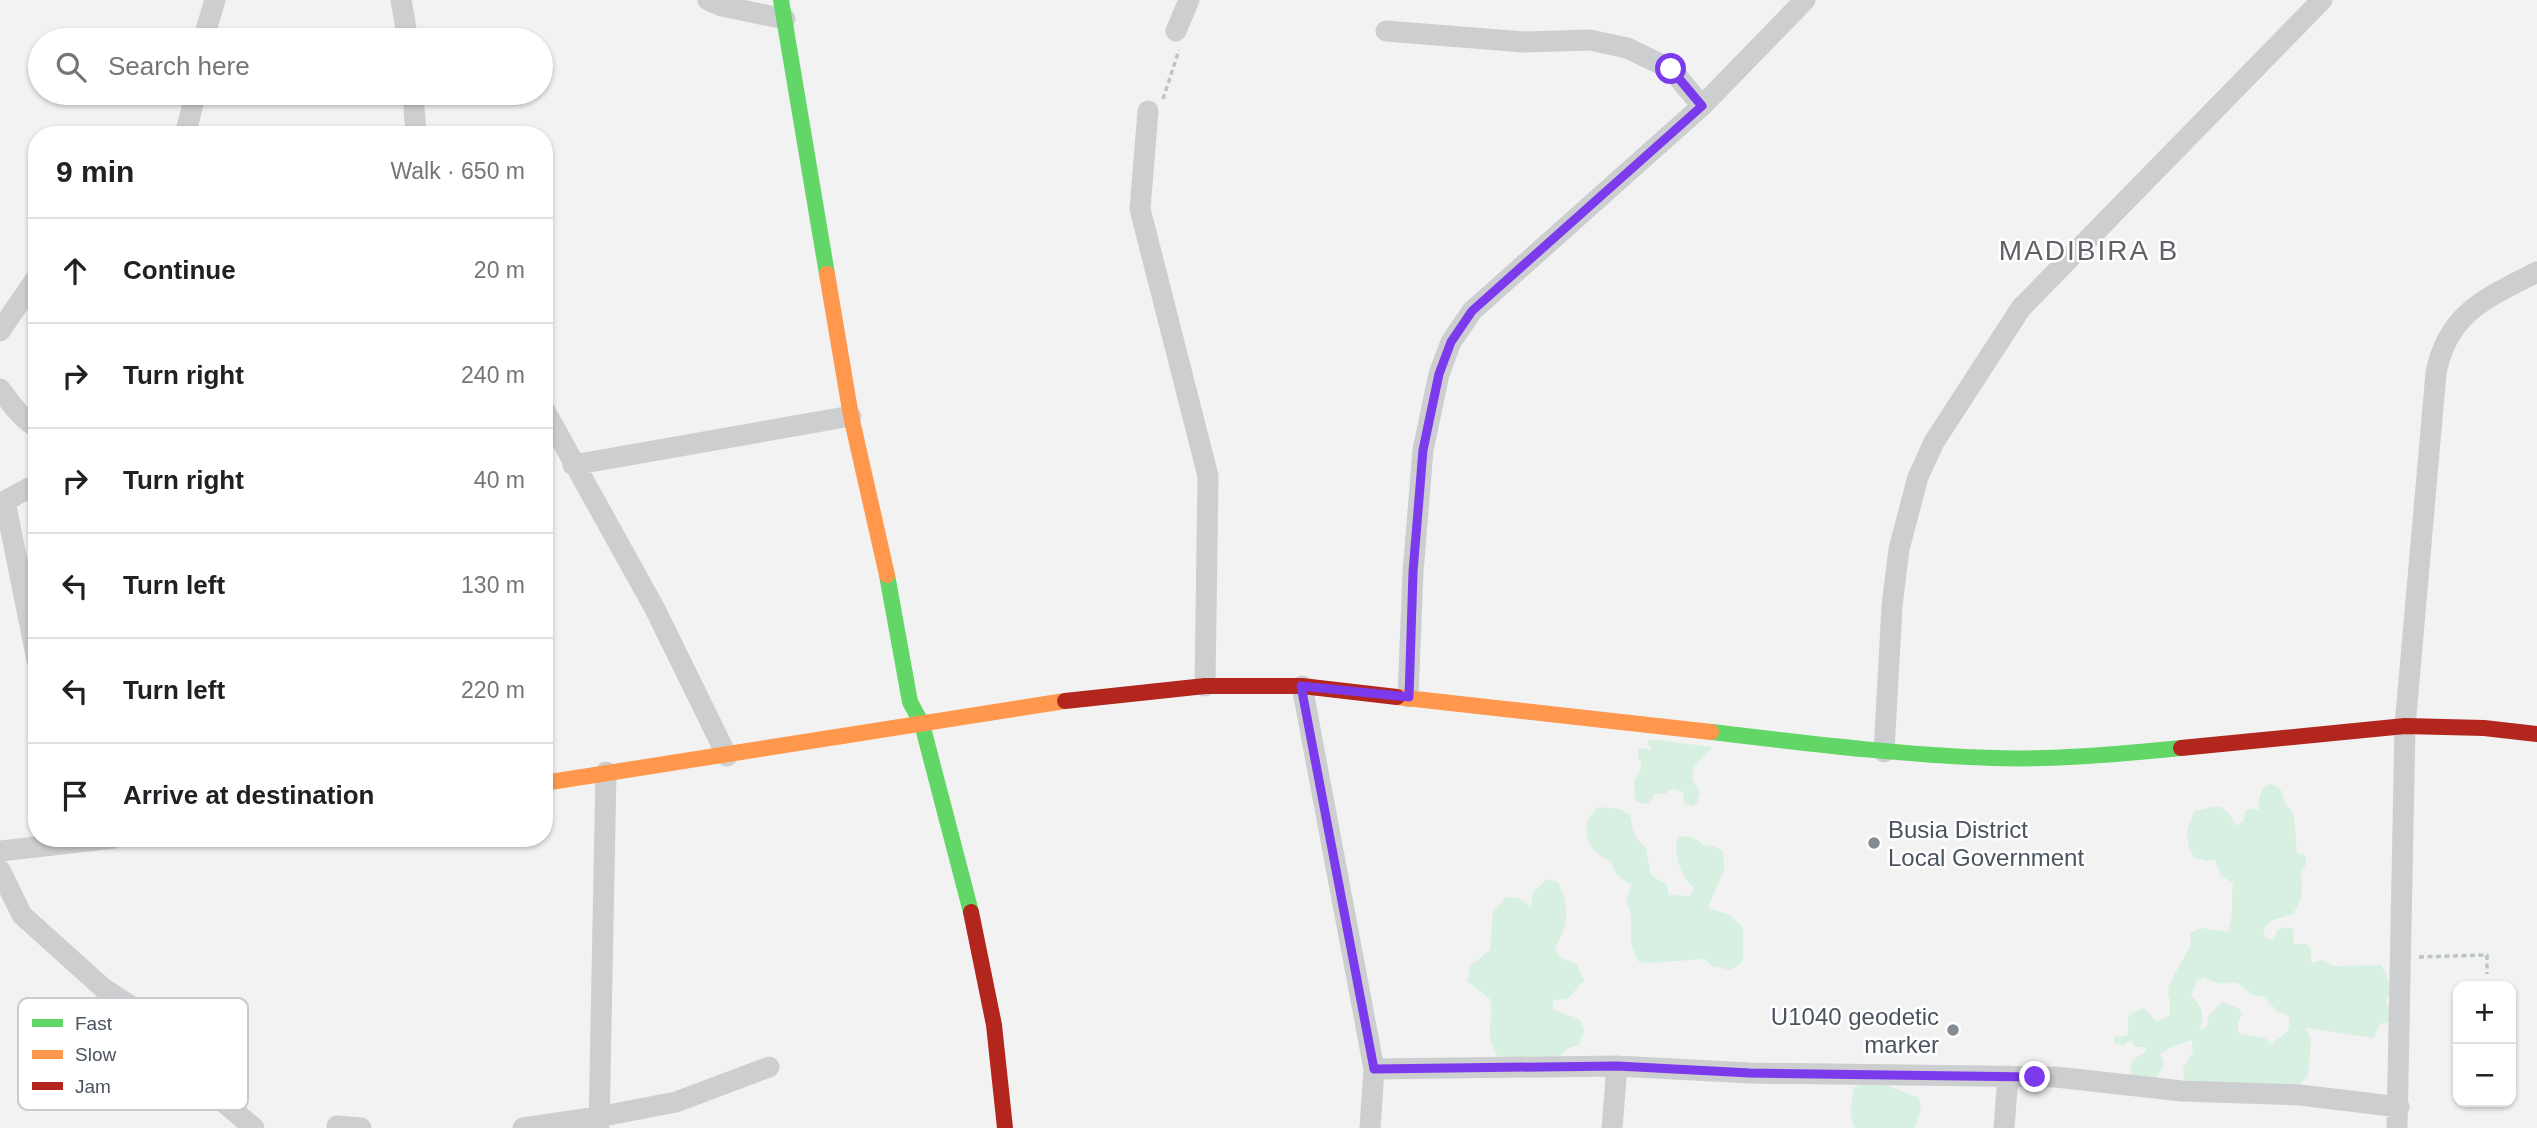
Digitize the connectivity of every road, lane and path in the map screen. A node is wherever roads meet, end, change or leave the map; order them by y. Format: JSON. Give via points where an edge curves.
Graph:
{"nodes":[{"id":1,"x":215,"y":0,"type":"edge"},
{"id":2,"x":401,"y":0,"type":"edge"},
{"id":3,"x":708,"y":0,"type":"edge"},
{"id":4,"x":1189,"y":0,"type":"edge"},
{"id":5,"x":1805,"y":0,"type":"edge"},
{"id":6,"x":2322,"y":0,"type":"edge"},
{"id":7,"x":783,"y":9,"type":"edge"},
{"id":8,"x":207,"y":28,"type":"edge"},
{"id":9,"x":406,"y":28,"type":"edge"},
{"id":10,"x":1175,"y":31,"type":"joint"},
{"id":11,"x":1386,"y":32,"type":"dead end"},
{"id":12,"x":193,"y":105,"type":"edge"},
{"id":13,"x":414,"y":105,"type":"edge"},
{"id":14,"x":1702,"y":106,"type":"junction"},
{"id":15,"x":1148,"y":111,"type":"joint"},
{"id":16,"x":187,"y":126,"type":"edge"},
{"id":17,"x":415,"y":126,"type":"edge"},
{"id":18,"x":2537,"y":272,"type":"edge"},
{"id":19,"x":28,"y":290,"type":"edge"},
{"id":20,"x":0,"y":331,"type":"edge"},
{"id":21,"x":0,"y":389,"type":"edge"},
{"id":22,"x":851,"y":416,"type":"junction"},
{"id":23,"x":28,"y":419,"type":"edge"},
{"id":24,"x":553,"y":426,"type":"edge"},
{"id":25,"x":573,"y":465,"type":"junction"},
{"id":26,"x":28,"y":489,"type":"edge"},
{"id":27,"x":28,"y":615,"type":"edge"},
{"id":28,"x":1205,"y":686,"type":"junction"},
{"id":29,"x":1301,"y":686,"type":"junction"},
{"id":30,"x":1409,"y":697,"type":"junction"},
{"id":31,"x":922,"y":724,"type":"junction"},
{"id":32,"x":2405,"y":726,"type":"junction"},
{"id":33,"x":2537,"y":734,"type":"edge"},
{"id":34,"x":1884,"y":752,"type":"junction"},
{"id":35,"x":727,"y":756,"type":"junction"},
{"id":36,"x":606,"y":772,"type":"junction"},
{"id":37,"x":553,"y":781,"type":"edge"},
{"id":38,"x":28,"y":847,"type":"edge"},
{"id":39,"x":0,"y":851,"type":"edge"},
{"id":40,"x":0,"y":870,"type":"edge"},
{"id":41,"x":2400,"y":958,"type":"junction"},
{"id":42,"x":2487,"y":974,"type":"dead end"},
{"id":43,"x":118,"y":998,"type":"edge"},
{"id":44,"x":1617,"y":1066,"type":"junction"},
{"id":45,"x":769,"y":1067,"type":"dead end"},
{"id":46,"x":1374,"y":1069,"type":"junction"},
{"id":47,"x":2008,"y":1076,"type":"junction"},
{"id":48,"x":233,"y":1110,"type":"edge"},
{"id":49,"x":2398,"y":1118,"type":"edge"},
{"id":50,"x":595,"y":1124,"type":"edge"},
{"id":51,"x":337,"y":1126,"type":"dead end"},
{"id":52,"x":254,"y":1128,"type":"edge"},
{"id":53,"x":360,"y":1128,"type":"edge"},
{"id":54,"x":523,"y":1128,"type":"edge"},
{"id":55,"x":1005,"y":1128,"type":"edge"},
{"id":56,"x":1370,"y":1128,"type":"edge"},
{"id":57,"x":1612,"y":1128,"type":"edge"},
{"id":58,"x":2004,"y":1128,"type":"edge"}],
"edges":[{"from":1,"to":8,"type":"street"},
{"from":2,"to":9,"type":"street"},
{"from":3,"to":7,"type":"street","via":[[722,6]]},
{"from":4,"to":10,"type":"street"},
{"from":5,"to":14,"type":"street"},
{"from":6,"to":34,"type":"street","via":[[2021,308],[1934,442],[1918,477],[1899,548]]},
{"from":7,"to":22,"type":"street"},
{"from":10,"to":15,"type":"path","via":[[1181,47],[1162,102]]},
{"from":11,"to":14,"type":"street","via":[[1524,42],[1590,40],[1627,48],[1671,69]]},
{"from":12,"to":16,"type":"street"},
{"from":13,"to":17,"type":"street"},
{"from":14,"to":30,"type":"street","via":[[1472,311],[1451,342],[1439,374],[1423,450]]},
{"from":15,"to":28,"type":"street","via":[[1140,209],[1208,476]]},
{"from":18,"to":32,"type":"street","via":[[2463,314],[2439,355]]},
{"from":19,"to":20,"type":"street"},
{"from":21,"to":23,"type":"street"},
{"from":22,"to":25,"type":"street"},
{"from":22,"to":31,"type":"street","via":[[910,702]]},
{"from":24,"to":25,"type":"street"},
{"from":25,"to":35,"type":"street","via":[[655,609]]},
{"from":26,"to":27,"type":"street","via":[[5,501]]},
{"from":28,"to":29,"type":"street"},
{"from":28,"to":31,"type":"street","via":[[1065,701]]},
{"from":29,"to":30,"type":"street"},
{"from":29,"to":46,"type":"street"},
{"from":30,"to":34,"type":"street"},
{"from":31,"to":35,"type":"street"},
{"from":31,"to":55,"type":"street","via":[[985,964]]},
{"from":32,"to":33,"type":"street"},
{"from":32,"to":34,"type":"street","via":[[2110,755],[1996,758]]},
{"from":32,"to":41,"type":"street"},
{"from":35,"to":36,"type":"street"},
{"from":36,"to":37,"type":"street"},
{"from":36,"to":50,"type":"street"},
{"from":38,"to":39,"type":"street"},
{"from":40,"to":43,"type":"street","via":[[22,915]]},
{"from":41,"to":42,"type":"path","via":[[2487,955]]},
{"from":41,"to":49,"type":"street"},
{"from":44,"to":46,"type":"street"},
{"from":44,"to":47,"type":"street","via":[[1750,1073]]},
{"from":44,"to":57,"type":"street"},
{"from":45,"to":50,"type":"street"},
{"from":46,"to":56,"type":"street"},
{"from":47,"to":49,"type":"street","via":[[2096,1080],[2182,1091],[2300,1095]]},
{"from":47,"to":58,"type":"street"},
{"from":48,"to":52,"type":"street"},
{"from":50,"to":54,"type":"street"},
{"from":51,"to":53,"type":"street"}]}
